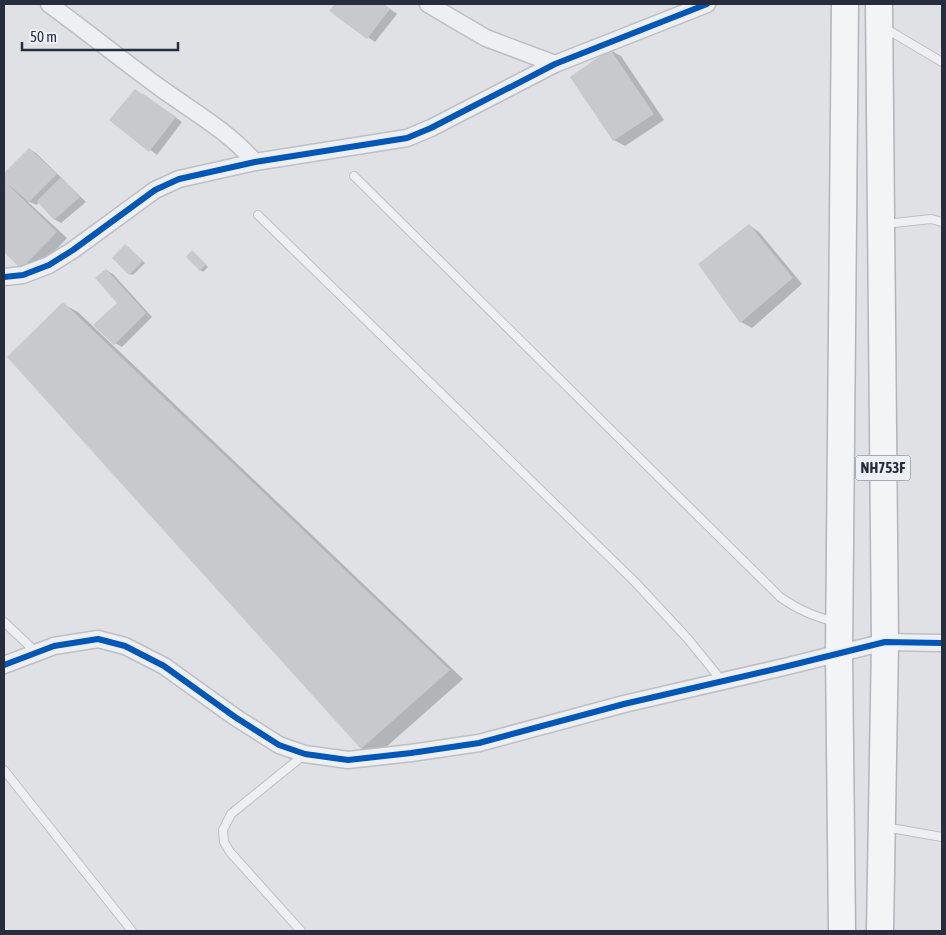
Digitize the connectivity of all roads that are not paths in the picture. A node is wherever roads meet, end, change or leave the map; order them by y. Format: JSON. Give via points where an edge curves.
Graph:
{"nodes":[{"id":1,"x":49,"y":4,"type":"edge"},
{"id":2,"x":428,"y":4,"type":"edge"},
{"id":3,"x":707,"y":4,"type":"edge"},
{"id":4,"x":845,"y":4,"type":"edge"},
{"id":5,"x":879,"y":14,"type":"edge"},
{"id":6,"x":942,"y":62,"type":"edge"},
{"id":7,"x":555,"y":64,"type":"junction"},
{"id":8,"x":255,"y":162,"type":"junction"},
{"id":9,"x":354,"y":176,"type":"dead end"},
{"id":10,"x":258,"y":215,"type":"dead end"},
{"id":11,"x":942,"y":222,"type":"edge"},
{"id":12,"x":881,"y":225,"type":"junction"},
{"id":13,"x":4,"y":277,"type":"edge"},
{"id":14,"x":4,"y":622,"type":"edge"},
{"id":15,"x":839,"y":623,"type":"junction"},
{"id":16,"x":885,"y":642,"type":"junction"},
{"id":17,"x":942,"y":643,"type":"edge"},
{"id":18,"x":37,"y":652,"type":"junction"},
{"id":19,"x":839,"y":653,"type":"junction"},
{"id":20,"x":4,"y":665,"type":"edge"},
{"id":21,"x":723,"y":682,"type":"junction"},
{"id":22,"x":305,"y":754,"type":"junction"},
{"id":23,"x":4,"y":770,"type":"edge"},
{"id":24,"x":882,"y":827,"type":"junction"},
{"id":25,"x":942,"y":837,"type":"edge"},
{"id":26,"x":132,"y":931,"type":"edge"},
{"id":27,"x":301,"y":931,"type":"edge"},
{"id":28,"x":842,"y":931,"type":"edge"},
{"id":29,"x":880,"y":931,"type":"edge"}],
"edges":[{"from":1,"to":8,"type":"street","via":[[215,125]]},
{"from":2,"to":7,"type":"street","via":[[486,38]]},
{"from":3,"to":7,"type":"street"},
{"from":4,"to":15,"type":"highway","number":"NH753F"},
{"from":5,"to":6,"type":"lane"},
{"from":5,"to":12,"type":"highway","number":"NH753F"},
{"from":7,"to":8,"type":"street","via":[[407,138]]},
{"from":8,"to":13,"type":"street","via":[[179,179],[155,190],[48,265],[24,275]]},
{"from":9,"to":15,"type":"lane","via":[[780,596],[799,610]]},
{"from":10,"to":21,"type":"lane","via":[[635,582]]},
{"from":11,"to":12,"type":"lane","via":[[931,219]]},
{"from":12,"to":16,"type":"highway","number":"NH753F"},
{"from":14,"to":18,"type":"lane"},
{"from":15,"to":19,"type":"highway","number":"NH753F"},
{"from":16,"to":17,"type":"street"},
{"from":16,"to":19,"type":"street"},
{"from":16,"to":24,"type":"highway","number":"NH753F"},
{"from":18,"to":20,"type":"street"},
{"from":18,"to":22,"type":"street","via":[[98,639],[125,646],[164,666],[279,745]]},
{"from":19,"to":21,"type":"street"},
{"from":19,"to":28,"type":"highway","number":"NH753F"},
{"from":21,"to":22,"type":"street","via":[[624,704],[479,743],[348,760]]},
{"from":22,"to":27,"type":"lane","via":[[231,814],[224,830],[224,842],[230,852]]},
{"from":23,"to":26,"type":"lane"},
{"from":24,"to":25,"type":"lane"},
{"from":24,"to":29,"type":"highway","number":"NH753F"}]}
